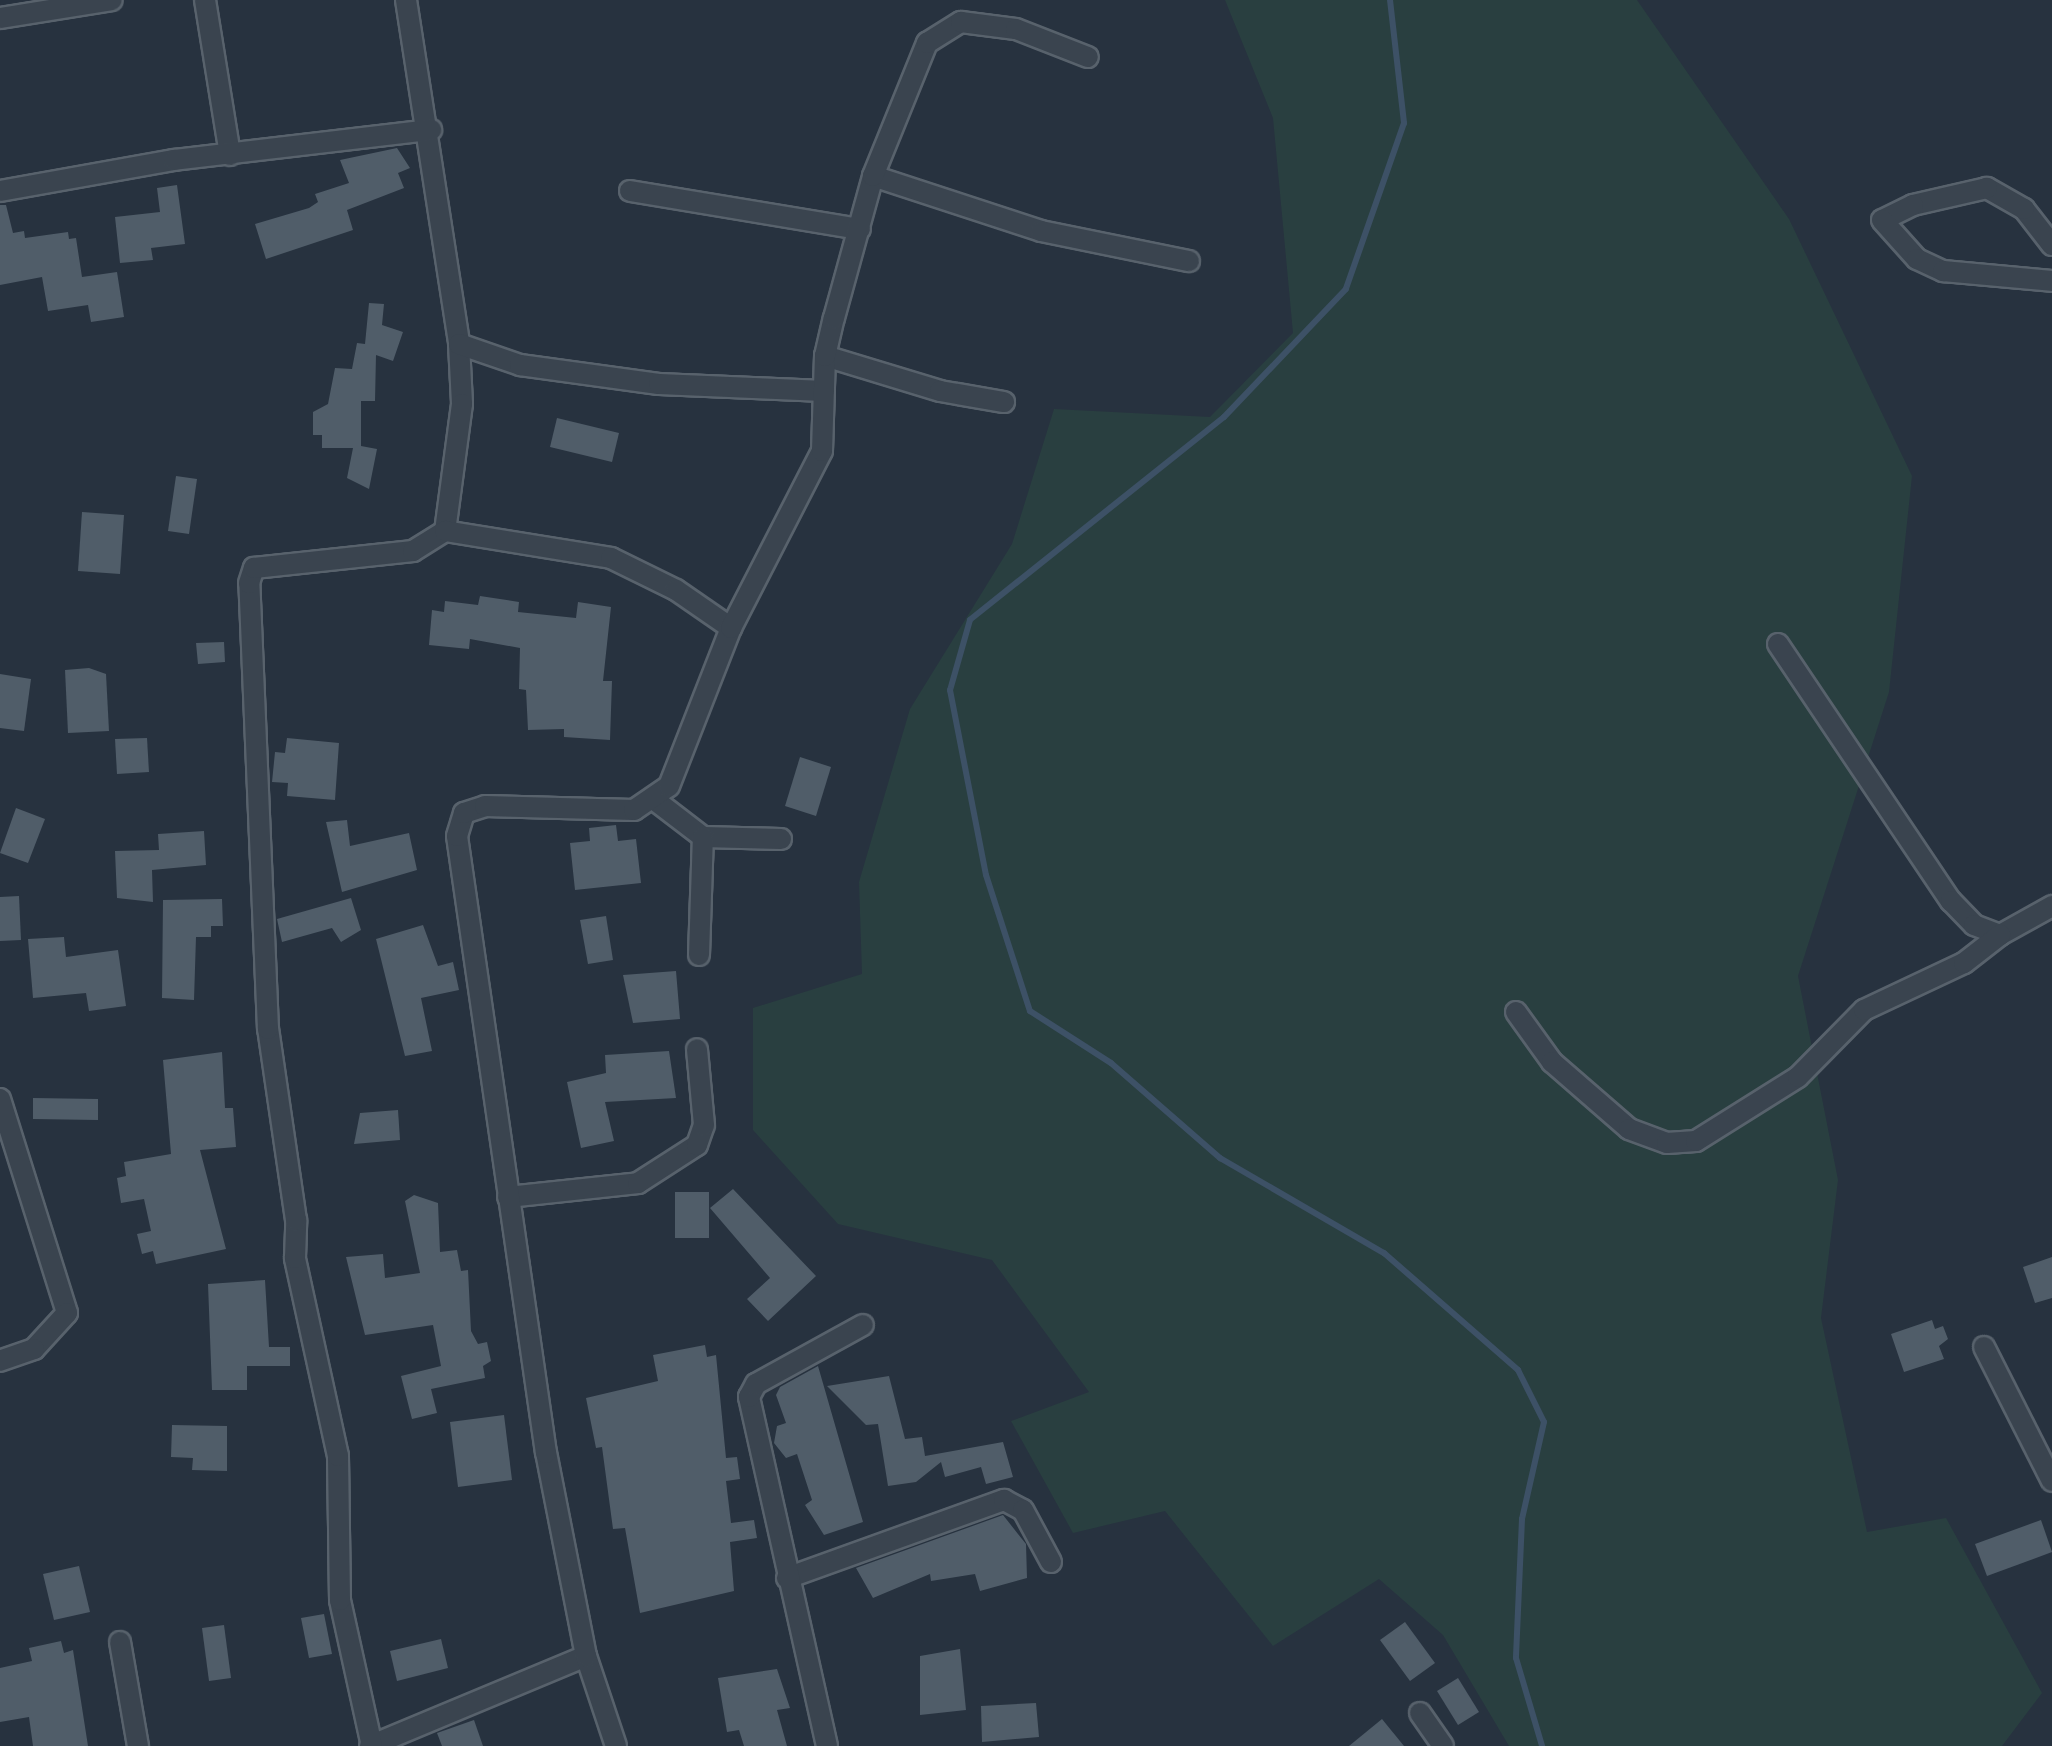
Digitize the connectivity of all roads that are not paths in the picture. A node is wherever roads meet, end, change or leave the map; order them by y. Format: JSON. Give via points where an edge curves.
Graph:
{"nodes":[{"id":1,"x":112,"y":0,"type":"edge"},
{"id":2,"x":205,"y":0,"type":"edge"},
{"id":3,"x":406,"y":0,"type":"edge"},
{"id":4,"x":4,"y":11,"type":"edge"},
{"id":5,"x":1088,"y":57,"type":"dead end"},
{"id":6,"x":431,"y":130,"type":"junction"},
{"id":7,"x":230,"y":156,"type":"junction"},
{"id":8,"x":873,"y":176,"type":"junction"},
{"id":9,"x":630,"y":190,"type":"dead end"},
{"id":10,"x":0,"y":191,"type":"edge"},
{"id":11,"x":860,"y":229,"type":"junction"},
{"id":12,"x":2052,"y":246,"type":"edge"},
{"id":13,"x":1189,"y":262,"type":"dead end"},
{"id":14,"x":2052,"y":282,"type":"edge"},
{"id":15,"x":459,"y":344,"type":"junction"},
{"id":16,"x":825,"y":356,"type":"junction"},
{"id":17,"x":824,"y":391,"type":"junction"},
{"id":18,"x":1004,"y":402,"type":"dead end"},
{"id":19,"x":445,"y":531,"type":"junction"},
{"id":20,"x":731,"y":628,"type":"junction"},
{"id":21,"x":1778,"y":644,"type":"dead end"},
{"id":22,"x":656,"y":801,"type":"junction"},
{"id":23,"x":704,"y":837,"type":"junction"},
{"id":24,"x":781,"y":839,"type":"dead end"},
{"id":25,"x":2052,"y":906,"type":"edge"},
{"id":26,"x":2000,"y":935,"type":"junction"},
{"id":27,"x":699,"y":955,"type":"dead end"},
{"id":28,"x":1516,"y":1012,"type":"dead end"},
{"id":29,"x":696,"y":1050,"type":"dead end"},
{"id":30,"x":0,"y":1099,"type":"edge"},
{"id":31,"x":508,"y":1198,"type":"junction"},
{"id":32,"x":863,"y":1325,"type":"dead end"},
{"id":33,"x":1984,"y":1347,"type":"dead end"},
{"id":34,"x":0,"y":1361,"type":"edge"},
{"id":35,"x":2052,"y":1482,"type":"edge"},
{"id":36,"x":1051,"y":1562,"type":"dead end"},
{"id":37,"x":787,"y":1578,"type":"junction"},
{"id":38,"x":120,"y":1642,"type":"dead end"},
{"id":39,"x":586,"y":1656,"type":"junction"},
{"id":40,"x":1420,"y":1713,"type":"dead end"},
{"id":41,"x":138,"y":1746,"type":"edge"},
{"id":42,"x":371,"y":1746,"type":"edge"},
{"id":43,"x":616,"y":1746,"type":"edge"},
{"id":44,"x":827,"y":1746,"type":"edge"},
{"id":45,"x":1443,"y":1746,"type":"edge"}],
"edges":[{"from":1,"to":4,"type":"street"},
{"from":2,"to":7,"type":"street"},
{"from":3,"to":6,"type":"street"},
{"from":5,"to":8,"type":"street","via":[[1016,29],[960,22],[927,43]]},
{"from":6,"to":7,"type":"street"},
{"from":6,"to":15,"type":"street"},
{"from":7,"to":10,"type":"street"},
{"from":8,"to":11,"type":"street"},
{"from":8,"to":13,"type":"street","via":[[1041,231]]},
{"from":9,"to":11,"type":"street"},
{"from":11,"to":16,"type":"street"},
{"from":12,"to":14,"type":"street","via":[[2024,208],[1987,188],[1913,205],[1882,220],[1917,259],[1942,271]]},
{"from":15,"to":17,"type":"street","via":[[520,366],[660,384]]},
{"from":15,"to":19,"type":"street","via":[[462,404]]},
{"from":16,"to":17,"type":"street"},
{"from":16,"to":18,"type":"street","via":[[940,391]]},
{"from":17,"to":20,"type":"street","via":[[822,451]]},
{"from":19,"to":20,"type":"street","via":[[612,558]]},
{"from":19,"to":42,"type":"street","via":[[413,551],[254,568],[249,583],[268,1029],[296,1220],[295,1258],[338,1456],[340,1600]]},
{"from":20,"to":22,"type":"street","via":[[669,786]]},
{"from":21,"to":26,"type":"street","via":[[1951,901],[1974,925]]},
{"from":22,"to":23,"type":"street"},
{"from":22,"to":31,"type":"street","via":[[634,810],[486,806],[464,814],[456,836],[460,878]]},
{"from":23,"to":24,"type":"street"},
{"from":23,"to":27,"type":"street"},
{"from":25,"to":26,"type":"street"},
{"from":26,"to":28,"type":"street","via":[[1964,963],[1864,1010],[1808,1069],[1696,1141],[1667,1143],[1629,1129],[1552,1062]]},
{"from":29,"to":31,"type":"street","via":[[704,1124],[697,1145],[638,1183]]},
{"from":30,"to":34,"type":"street","via":[[67,1313],[34,1349]]},
{"from":31,"to":39,"type":"street","via":[[546,1452]]},
{"from":32,"to":37,"type":"street","via":[[756,1384],[749,1396]]},
{"from":33,"to":35,"type":"street"},
{"from":36,"to":37,"type":"street","via":[[1023,1510],[1004,1500]]},
{"from":37,"to":44,"type":"street"},
{"from":38,"to":41,"type":"street"},
{"from":39,"to":42,"type":"street"},
{"from":39,"to":43,"type":"street"},
{"from":40,"to":45,"type":"street"}]}
